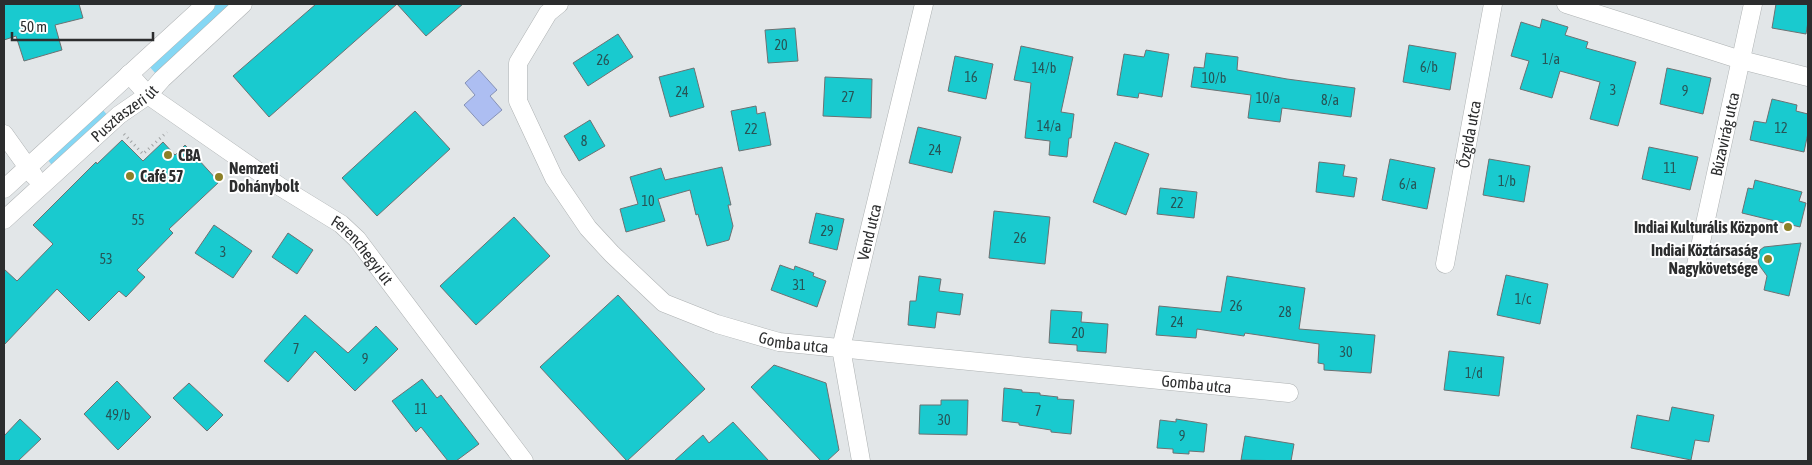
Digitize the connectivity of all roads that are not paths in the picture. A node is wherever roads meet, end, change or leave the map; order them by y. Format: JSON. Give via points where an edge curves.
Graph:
{"nodes":[{"id":1,"x":206,"y":4,"type":"edge"},
{"id":2,"x":243,"y":4,"type":"edge"},
{"id":3,"x":559,"y":4,"type":"edge"},
{"id":4,"x":924,"y":4,"type":"edge"},
{"id":5,"x":1493,"y":4,"type":"edge"},
{"id":6,"x":1566,"y":4,"type":"edge"},
{"id":7,"x":1753,"y":4,"type":"edge"},
{"id":8,"x":1741,"y":60,"type":"junction"},
{"id":9,"x":129,"y":74,"type":"junction"},
{"id":10,"x":1808,"y":77,"type":"edge"},
{"id":11,"x":148,"y":94,"type":"junction"},
{"id":12,"x":4,"y":134,"type":"edge"},
{"id":13,"x":28,"y":166,"type":"junction"},
{"id":14,"x":41,"y":186,"type":"junction"},
{"id":15,"x":4,"y":189,"type":"edge"},
{"id":16,"x":4,"y":220,"type":"edge"},
{"id":17,"x":1445,"y":264,"type":"dead end"},
{"id":18,"x":1696,"y":265,"type":"dead end"},
{"id":19,"x":841,"y":348,"type":"junction"},
{"id":20,"x":1289,"y":393,"type":"dead end"},
{"id":21,"x":524,"y":461,"type":"edge"},
{"id":22,"x":862,"y":461,"type":"edge"}],
"edges":[{"from":1,"to":9,"type":"street","name":"Pusztaszeri út"},
{"from":2,"to":11,"type":"street","name":"Pusztaszeri út"},
{"from":3,"to":19,"type":"street","name":"Gomba utca","via":[[548,13],[518,64],[518,101],[554,178],[588,228],[664,303],[717,324],[779,342]]},
{"from":4,"to":19,"type":"street","name":"Vend utca"},
{"from":5,"to":17,"type":"street","name":"Őzgida utca"},
{"from":6,"to":8,"type":"street"},
{"from":7,"to":8,"type":"street","name":"Búzavirág utca"},
{"from":8,"to":10,"type":"street"},
{"from":8,"to":18,"type":"street","name":"Búzavirág utca"},
{"from":9,"to":11,"type":"street","name":"Ferenchegyi út"},
{"from":9,"to":13,"type":"street","name":"Pusztaszeri út"},
{"from":11,"to":14,"type":"street","name":"Pusztaszeri út","via":[[119,115]]},
{"from":11,"to":21,"type":"street","name":"Ferenchegyi út","via":[[279,186],[341,224],[357,239]]},
{"from":12,"to":13,"type":"street"},
{"from":13,"to":14,"type":"street"},
{"from":13,"to":15,"type":"street","name":"Pusztaszeri út"},
{"from":14,"to":16,"type":"street","name":"Pusztaszeri út"},
{"from":19,"to":20,"type":"street","name":"Gomba utca"},
{"from":19,"to":22,"type":"street","name":"Vend utca"}]}
